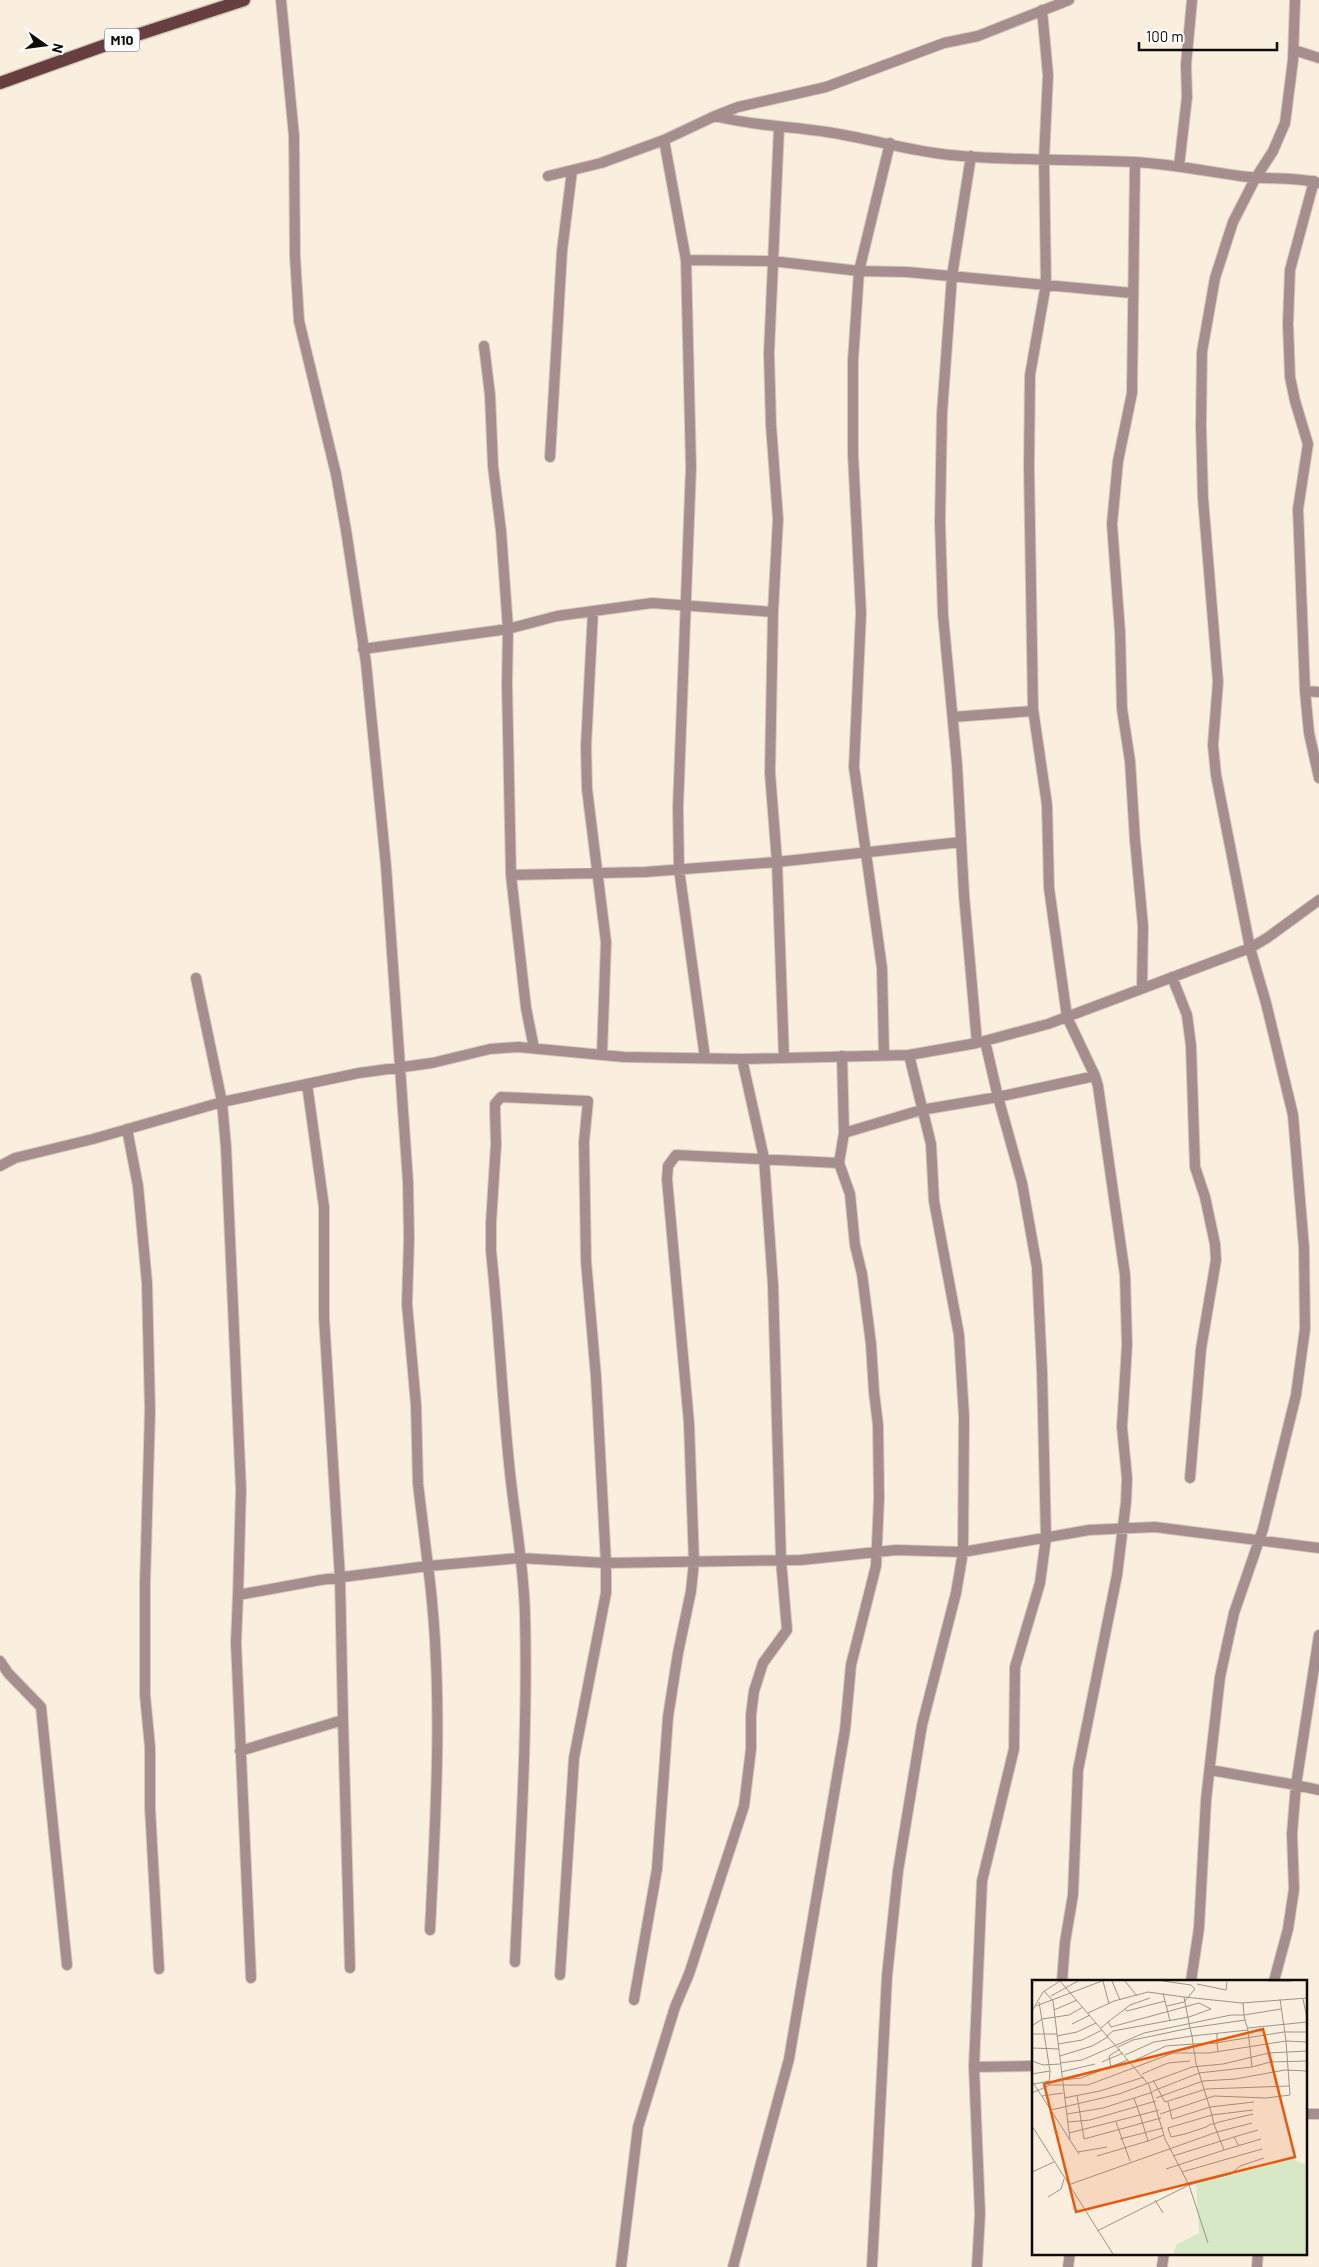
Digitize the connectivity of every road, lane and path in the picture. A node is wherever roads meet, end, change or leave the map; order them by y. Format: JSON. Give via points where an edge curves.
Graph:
{"nodes":[{"id":1,"x":244,"y":0,"type":"edge"},
{"id":2,"x":281,"y":0,"type":"edge"},
{"id":3,"x":1068,"y":0,"type":"edge"},
{"id":4,"x":1192,"y":0,"type":"edge"},
{"id":5,"x":1295,"y":0,"type":"edge"},
{"id":6,"x":1042,"y":10,"type":"junction"},
{"id":7,"x":1294,"y":50,"type":"junction"},
{"id":8,"x":1319,"y":58,"type":"edge"},
{"id":9,"x":0,"y":83,"type":"edge"},
{"id":10,"x":715,"y":116,"type":"junction"},
{"id":11,"x":779,"y":128,"type":"junction"},
{"id":12,"x":664,"y":140,"type":"junction"},
{"id":13,"x":890,"y":144,"type":"junction"},
{"id":14,"x":971,"y":156,"type":"junction"},
{"id":15,"x":1044,"y":159,"type":"junction"},
{"id":16,"x":1135,"y":162,"type":"junction"},
{"id":17,"x":1179,"y":166,"type":"junction"},
{"id":18,"x":572,"y":170,"type":"junction"},
{"id":19,"x":548,"y":176,"type":"dead end"},
{"id":20,"x":1255,"y":179,"type":"junction"},
{"id":21,"x":1317,"y":182,"type":"edge"},
{"id":22,"x":686,"y":260,"type":"junction"},
{"id":23,"x":772,"y":260,"type":"junction"},
{"id":24,"x":859,"y":271,"type":"junction"},
{"id":25,"x":952,"y":276,"type":"junction"},
{"id":26,"x":1046,"y":284,"type":"junction"},
{"id":27,"x":1132,"y":293,"type":"junction"},
{"id":28,"x":484,"y":346,"type":"dead end"},
{"id":29,"x":550,"y":457,"type":"dead end"},
{"id":30,"x":687,"y":605,"type":"junction"},
{"id":31,"x":593,"y":610,"type":"junction"},
{"id":32,"x":773,"y":612,"type":"junction"},
{"id":33,"x":508,"y":628,"type":"junction"},
{"id":34,"x":363,"y":649,"type":"junction"},
{"id":35,"x":1305,"y":691,"type":"junction"},
{"id":36,"x":1319,"y":692,"type":"edge"},
{"id":37,"x":1033,"y":711,"type":"junction"},
{"id":38,"x":954,"y":717,"type":"junction"},
{"id":39,"x":1319,"y":778,"type":"edge"},
{"id":40,"x":961,"y":842,"type":"junction"},
{"id":41,"x":866,"y":852,"type":"junction"},
{"id":42,"x":777,"y":862,"type":"junction"},
{"id":43,"x":678,"y":869,"type":"junction"},
{"id":44,"x":596,"y":874,"type":"junction"},
{"id":45,"x":510,"y":875,"type":"junction"},
{"id":46,"x":1319,"y":900,"type":"edge"},
{"id":47,"x":1250,"y":948,"type":"junction"},
{"id":48,"x":1172,"y":977,"type":"junction"},
{"id":49,"x":196,"y":978,"type":"dead end"},
{"id":50,"x":1142,"y":988,"type":"junction"},
{"id":51,"x":1067,"y":1018,"type":"junction"},
{"id":52,"x":981,"y":1042,"type":"junction"},
{"id":53,"x":534,"y":1048,"type":"junction"},
{"id":54,"x":602,"y":1054,"type":"junction"},
{"id":55,"x":884,"y":1054,"type":"junction"},
{"id":56,"x":909,"y":1055,"type":"junction"},
{"id":57,"x":842,"y":1056,"type":"junction"},
{"id":58,"x":705,"y":1058,"type":"junction"},
{"id":59,"x":784,"y":1058,"type":"junction"},
{"id":60,"x":742,"y":1059,"type":"junction"},
{"id":61,"x":400,"y":1067,"type":"junction"},
{"id":62,"x":1095,"y":1076,"type":"junction"},
{"id":63,"x":306,"y":1084,"type":"junction"},
{"id":64,"x":998,"y":1097,"type":"junction"},
{"id":65,"x":222,"y":1102,"type":"junction"},
{"id":66,"x":921,"y":1110,"type":"junction"},
{"id":67,"x":127,"y":1129,"type":"junction"},
{"id":68,"x":844,"y":1133,"type":"junction"},
{"id":69,"x":764,"y":1158,"type":"junction"},
{"id":70,"x":839,"y":1163,"type":"junction"},
{"id":71,"x":0,"y":1166,"type":"edge"},
{"id":72,"x":1190,"y":1478,"type":"dead end"},
{"id":73,"x":1124,"y":1528,"type":"junction"},
{"id":74,"x":1046,"y":1538,"type":"junction"},
{"id":75,"x":1259,"y":1539,"type":"junction"},
{"id":76,"x":1319,"y":1548,"type":"edge"},
{"id":77,"x":875,"y":1551,"type":"junction"},
{"id":78,"x":963,"y":1552,"type":"junction"},
{"id":79,"x":520,"y":1558,"type":"junction"},
{"id":80,"x":781,"y":1560,"type":"junction"},
{"id":81,"x":694,"y":1562,"type":"junction"},
{"id":82,"x":606,"y":1563,"type":"junction"},
{"id":83,"x":428,"y":1566,"type":"junction"},
{"id":84,"x":340,"y":1578,"type":"junction"},
{"id":85,"x":238,"y":1594,"type":"junction"},
{"id":86,"x":1319,"y":1635,"type":"edge"},
{"id":87,"x":0,"y":1661,"type":"edge"},
{"id":88,"x":343,"y":1720,"type":"junction"},
{"id":89,"x":240,"y":1751,"type":"junction"},
{"id":90,"x":1210,"y":1770,"type":"junction"},
{"id":91,"x":1296,"y":1785,"type":"junction"},
{"id":92,"x":1319,"y":1790,"type":"edge"},
{"id":93,"x":430,"y":1930,"type":"dead end"},
{"id":94,"x":515,"y":1962,"type":"dead end"},
{"id":95,"x":67,"y":1965,"type":"dead end"},
{"id":96,"x":350,"y":1968,"type":"dead end"},
{"id":97,"x":159,"y":1969,"type":"dead end"},
{"id":98,"x":560,"y":1974,"type":"dead end"},
{"id":99,"x":251,"y":1978,"type":"dead end"},
{"id":100,"x":1062,"y":1980,"type":"edge"},
{"id":101,"x":1191,"y":1980,"type":"edge"},
{"id":102,"x":1274,"y":1980,"type":"edge"},
{"id":103,"x":634,"y":2000,"type":"dead end"},
{"id":104,"x":1032,"y":2066,"type":"edge"},
{"id":105,"x":974,"y":2067,"type":"junction"},
{"id":106,"x":1306,"y":2114,"type":"edge"},
{"id":107,"x":1319,"y":2114,"type":"edge"},
{"id":108,"x":1070,"y":2254,"type":"edge"},
{"id":109,"x":1164,"y":2254,"type":"edge"},
{"id":110,"x":1258,"y":2254,"type":"edge"},
{"id":111,"x":621,"y":2267,"type":"edge"},
{"id":112,"x":733,"y":2267,"type":"edge"},
{"id":113,"x":872,"y":2267,"type":"edge"},
{"id":114,"x":977,"y":2267,"type":"edge"},
{"id":115,"x":1068,"y":2267,"type":"edge"},
{"id":116,"x":1162,"y":2267,"type":"edge"},
{"id":117,"x":1257,"y":2267,"type":"edge"}],
"edges":[{"from":1,"to":9,"type":"main road","number":"M10"},
{"from":2,"to":34,"type":"street","via":[[294,136],[299,321],[336,474]]},
{"from":3,"to":6,"type":"street"},
{"from":4,"to":17,"type":"street","via":[[1186,65],[1187,98]]},
{"from":5,"to":7,"type":"street"},
{"from":6,"to":10,"type":"street","via":[[978,36],[944,43],[826,87],[738,107]]},
{"from":6,"to":15,"type":"street","via":[[1048,75]]},
{"from":7,"to":8,"type":"street"},
{"from":7,"to":20,"type":"street","via":[[1285,123],[1273,152]]},
{"from":10,"to":11,"type":"street"},
{"from":10,"to":12,"type":"street"},
{"from":11,"to":13,"type":"street","via":[[824,131]]},
{"from":11,"to":23,"type":"street"},
{"from":12,"to":18,"type":"street"},
{"from":12,"to":22,"type":"street"},
{"from":13,"to":14,"type":"street"},
{"from":13,"to":24,"type":"street"},
{"from":14,"to":15,"type":"street","via":[[1001,160]]},
{"from":14,"to":25,"type":"street"},
{"from":15,"to":16,"type":"street"},
{"from":15,"to":26,"type":"street"},
{"from":16,"to":17,"type":"street"},
{"from":16,"to":27,"type":"street"},
{"from":17,"to":20,"type":"street"},
{"from":18,"to":19,"type":"street"},
{"from":18,"to":29,"type":"street","via":[[562,251]]},
{"from":20,"to":21,"type":"street"},
{"from":20,"to":47,"type":"street","via":[[1233,222],[1213,286],[1202,352],[1201,426],[1203,498],[1218,682],[1213,745]]},
{"from":21,"to":35,"type":"street","via":[[1294,255],[1288,291],[1290,377],[1308,444],[1298,509]]},
{"from":22,"to":23,"type":"street"},
{"from":22,"to":30,"type":"street","via":[[692,466]]},
{"from":23,"to":24,"type":"street"},
{"from":23,"to":32,"type":"street","via":[[769,353],[778,519]]},
{"from":24,"to":25,"type":"street"},
{"from":24,"to":41,"type":"street","via":[[853,362],[853,435],[861,613],[854,766]]},
{"from":25,"to":26,"type":"street"},
{"from":25,"to":38,"type":"street","via":[[942,413],[940,522],[943,615]]},
{"from":26,"to":27,"type":"street"},
{"from":26,"to":37,"type":"street","via":[[1030,375]]},
{"from":27,"to":50,"type":"street","via":[[1132,393],[1118,461],[1112,524],[1122,709],[1130,760],[1143,926]]},
{"from":28,"to":33,"type":"street"},
{"from":30,"to":31,"type":"street","via":[[652,603]]},
{"from":30,"to":32,"type":"street"},
{"from":30,"to":43,"type":"street"},
{"from":31,"to":33,"type":"street"},
{"from":31,"to":44,"type":"street","via":[[586,746]]},
{"from":32,"to":42,"type":"street","via":[[770,773]]},
{"from":33,"to":34,"type":"street"},
{"from":33,"to":45,"type":"street"},
{"from":34,"to":61,"type":"street","via":[[386,866]]},
{"from":35,"to":36,"type":"street"},
{"from":35,"to":39,"type":"street","via":[[1309,733]]},
{"from":37,"to":38,"type":"street"},
{"from":37,"to":51,"type":"street","via":[[1047,805],[1049,888]]},
{"from":38,"to":40,"type":"street"},
{"from":40,"to":41,"type":"street"},
{"from":40,"to":52,"type":"street"},
{"from":41,"to":42,"type":"street"},
{"from":41,"to":55,"type":"street","via":[[882,968]]},
{"from":42,"to":43,"type":"street"},
{"from":42,"to":59,"type":"street"},
{"from":43,"to":44,"type":"street"},
{"from":43,"to":58,"type":"street"},
{"from":44,"to":45,"type":"street"},
{"from":44,"to":54,"type":"street","via":[[606,942]]},
{"from":45,"to":53,"type":"street"},
{"from":46,"to":47,"type":"street"},
{"from":47,"to":48,"type":"street"},
{"from":47,"to":75,"type":"street","via":[[1293,1115],[1306,1295],[1296,1396]]},
{"from":48,"to":50,"type":"street"},
{"from":48,"to":72,"type":"street","via":[[1187,1015],[1195,1167],[1205,1197],[1216,1260],[1201,1349]]},
{"from":49,"to":65,"type":"street"},
{"from":50,"to":51,"type":"street"},
{"from":51,"to":52,"type":"street"},
{"from":51,"to":62,"type":"street"},
{"from":52,"to":56,"type":"street"},
{"from":52,"to":64,"type":"street"},
{"from":53,"to":54,"type":"street"},
{"from":53,"to":61,"type":"street","via":[[490,1048],[432,1063]]},
{"from":54,"to":58,"type":"street"},
{"from":55,"to":56,"type":"street"},
{"from":55,"to":57,"type":"street"},
{"from":56,"to":66,"type":"street"},
{"from":57,"to":59,"type":"street"},
{"from":57,"to":68,"type":"street"},
{"from":58,"to":60,"type":"street"},
{"from":59,"to":60,"type":"street"},
{"from":60,"to":69,"type":"street"},
{"from":61,"to":63,"type":"street"},
{"from":61,"to":83,"type":"street","via":[[408,1182],[407,1304],[416,1405],[418,1484]]},
{"from":62,"to":64,"type":"street"},
{"from":62,"to":73,"type":"street","via":[[1126,1292],[1127,1345],[1122,1427],[1127,1478]]},
{"from":63,"to":65,"type":"street"},
{"from":63,"to":84,"type":"street","via":[[324,1207],[324,1317]]},
{"from":64,"to":66,"type":"street"},
{"from":64,"to":74,"type":"street","via":[[1022,1183],[1037,1267]]},
{"from":65,"to":67,"type":"street"},
{"from":65,"to":85,"type":"street","via":[[231,1225],[241,1490]]},
{"from":66,"to":68,"type":"street"},
{"from":66,"to":78,"type":"street","via":[[931,1144],[934,1200],[959,1335],[964,1416]]},
{"from":67,"to":71,"type":"street","via":[[15,1158]]},
{"from":67,"to":97,"type":"street","via":[[138,1186],[147,1283],[150,1411],[145,1695]]},
{"from":68,"to":70,"type":"street"},
{"from":69,"to":70,"type":"street"},
{"from":69,"to":80,"type":"street","via":[[772,1285]]},
{"from":69,"to":81,"type":"street","via":[[676,1155],[668,1166],[666,1179],[689,1423]]},
{"from":70,"to":77,"type":"street","via":[[850,1194],[871,1344],[880,1462]]},
{"from":73,"to":74,"type":"street"},
{"from":73,"to":75,"type":"street","via":[[1155,1527]]},
{"from":73,"to":100,"type":"street","via":[[1078,1770],[1073,1895]]},
{"from":74,"to":78,"type":"street"},
{"from":74,"to":105,"type":"street","via":[[1040,1582],[1015,1667],[1014,1749],[982,1881]]},
{"from":75,"to":76,"type":"street"},
{"from":75,"to":90,"type":"street","via":[[1234,1614],[1220,1677]]},
{"from":77,"to":78,"type":"street"},
{"from":77,"to":80,"type":"street"},
{"from":77,"to":112,"type":"street","via":[[873,1582],[851,1665],[845,1730],[788,2059]]},
{"from":78,"to":113,"type":"street","via":[[956,1593],[922,1724],[898,1871],[887,1976]]},
{"from":79,"to":82,"type":"street"},
{"from":79,"to":82,"type":"street","via":[[492,1251],[495,1104],[501,1097],[588,1101],[584,1142],[586,1262]]},
{"from":79,"to":83,"type":"street"},
{"from":79,"to":94,"type":"street","via":[[526,1613],[525,1698]]},
{"from":80,"to":81,"type":"street"},
{"from":80,"to":111,"type":"street","via":[[786,1632],[763,1662],[754,1691],[744,1806],[638,2127]]},
{"from":81,"to":82,"type":"street"},
{"from":81,"to":103,"type":"street","via":[[668,1717],[657,1870]]},
{"from":82,"to":98,"type":"street","via":[[606,1594],[574,1758]]},
{"from":83,"to":84,"type":"street"},
{"from":83,"to":93,"type":"street","via":[[436,1632],[438,1722]]},
{"from":84,"to":85,"type":"street"},
{"from":84,"to":88,"type":"street"},
{"from":85,"to":89,"type":"street","via":[[236,1643]]},
{"from":86,"to":91,"type":"street"},
{"from":87,"to":95,"type":"street","via":[[41,1707]]},
{"from":88,"to":89,"type":"street"},
{"from":88,"to":96,"type":"street"},
{"from":89,"to":99,"type":"street"},
{"from":90,"to":91,"type":"street"},
{"from":90,"to":101,"type":"street","via":[[1199,1928]]},
{"from":91,"to":92,"type":"street"},
{"from":91,"to":102,"type":"street","via":[[1292,1834],[1294,1889],[1288,1929]]},
{"from":104,"to":105,"type":"street"},
{"from":105,"to":114,"type":"street","via":[[980,2214]]},
{"from":106,"to":107,"type":"street"},
{"from":108,"to":115,"type":"street"},
{"from":109,"to":116,"type":"street"},
{"from":110,"to":117,"type":"street"}]}
